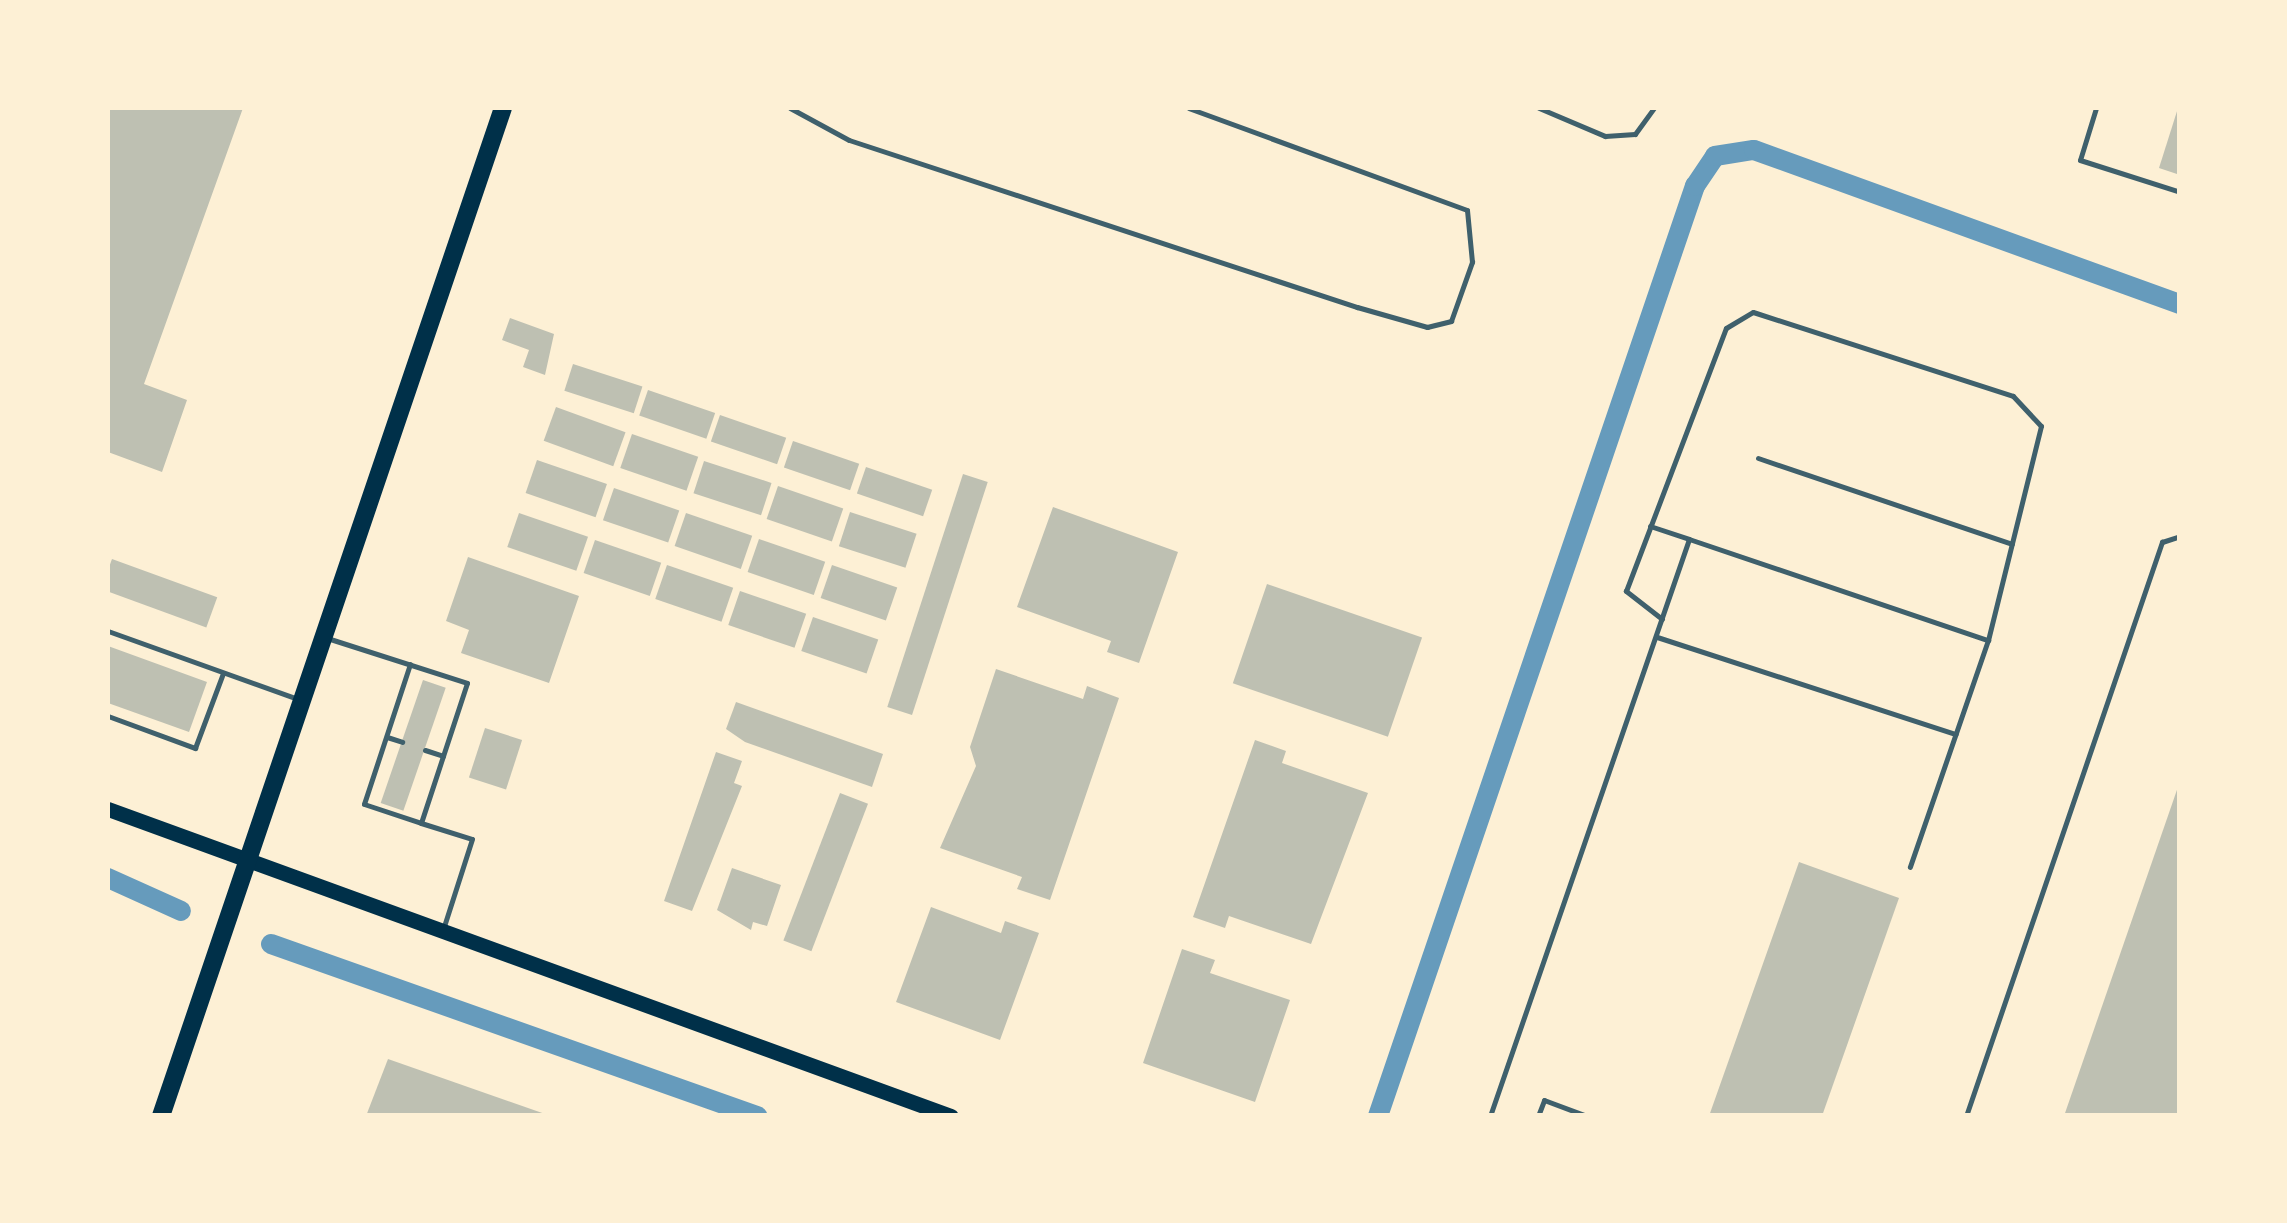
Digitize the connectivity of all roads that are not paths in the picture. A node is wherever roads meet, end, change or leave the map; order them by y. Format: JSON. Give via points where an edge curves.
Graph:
{"nodes":[{"id":1,"x":503,"y":108,"type":"edge"},
{"id":2,"x":790,"y":108,"type":"edge"},
{"id":3,"x":1189,"y":108,"type":"edge"},
{"id":4,"x":1538,"y":108,"type":"edge"},
{"id":5,"x":1654,"y":108,"type":"edge"},
{"id":6,"x":2096,"y":108,"type":"edge"},
{"id":7,"x":2180,"y":192,"type":"edge"},
{"id":8,"x":1758,"y":458,"type":"dead end"},
{"id":9,"x":1650,"y":526,"type":"junction"},
{"id":10,"x":2180,"y":536,"type":"edge"},
{"id":11,"x":1689,"y":539,"type":"junction"},
{"id":12,"x":2012,"y":544,"type":"junction"},
{"id":13,"x":1662,"y":620,"type":"junction"},
{"id":14,"x":108,"y":631,"type":"edge"},
{"id":15,"x":1656,"y":637,"type":"junction"},
{"id":16,"x":326,"y":638,"type":"junction"},
{"id":17,"x":1988,"y":640,"type":"junction"},
{"id":18,"x":410,"y":664,"type":"junction"},
{"id":19,"x":224,"y":672,"type":"junction"},
{"id":20,"x":304,"y":701,"type":"junction"},
{"id":21,"x":108,"y":716,"type":"edge"},
{"id":22,"x":1956,"y":734,"type":"junction"},
{"id":23,"x":386,"y":737,"type":"junction"},
{"id":24,"x":402,"y":742,"type":"dead end"},
{"id":25,"x":425,"y":750,"type":"dead end"},
{"id":26,"x":443,"y":756,"type":"junction"},
{"id":27,"x":108,"y":809,"type":"edge"},
{"id":28,"x":421,"y":823,"type":"junction"},
{"id":29,"x":252,"y":860,"type":"junction"},
{"id":30,"x":1910,"y":867,"type":"dead end"},
{"id":31,"x":443,"y":929,"type":"junction"},
{"id":32,"x":162,"y":1116,"type":"edge"},
{"id":33,"x":951,"y":1116,"type":"edge"},
{"id":34,"x":1490,"y":1116,"type":"edge"},
{"id":35,"x":1538,"y":1116,"type":"edge"},
{"id":36,"x":1586,"y":1116,"type":"edge"},
{"id":37,"x":1966,"y":1116,"type":"edge"}],
"edges":[{"from":1,"to":16,"type":"main road"},
{"from":2,"to":3,"type":"lane","via":[[849,140],[976,184],[1064,204],[1409,322],[1451,321],[1472,262],[1467,210]]},
{"from":4,"to":5,"type":"lane","via":[[1605,136],[1635,134]]},
{"from":6,"to":7,"type":"lane","via":[[2080,160]]},
{"from":8,"to":12,"type":"lane"},
{"from":9,"to":11,"type":"lane"},
{"from":9,"to":12,"type":"lane","via":[[1726,328],[1754,312],[2012,396],[2041,426]]},
{"from":9,"to":13,"type":"lane","via":[[1626,591]]},
{"from":10,"to":37,"type":"lane","via":[[2162,542]]},
{"from":11,"to":13,"type":"lane"},
{"from":11,"to":17,"type":"lane"},
{"from":12,"to":17,"type":"lane"},
{"from":13,"to":15,"type":"lane"},
{"from":14,"to":19,"type":"lane"},
{"from":15,"to":22,"type":"lane"},
{"from":15,"to":34,"type":"lane"},
{"from":16,"to":18,"type":"lane"},
{"from":16,"to":20,"type":"main road"},
{"from":17,"to":22,"type":"lane"},
{"from":18,"to":23,"type":"lane"},
{"from":18,"to":26,"type":"lane","via":[[467,683]]},
{"from":19,"to":20,"type":"lane"},
{"from":19,"to":21,"type":"lane","via":[[195,748]]},
{"from":20,"to":29,"type":"main road"},
{"from":22,"to":30,"type":"lane"},
{"from":23,"to":24,"type":"lane"},
{"from":23,"to":28,"type":"lane","via":[[364,804]]},
{"from":25,"to":26,"type":"lane"},
{"from":26,"to":28,"type":"lane"},
{"from":27,"to":29,"type":"main road"},
{"from":28,"to":31,"type":"lane","via":[[472,839]]},
{"from":29,"to":31,"type":"main road"},
{"from":29,"to":32,"type":"main road"},
{"from":31,"to":33,"type":"main road"},
{"from":35,"to":36,"type":"lane","via":[[1544,1100]]}]}
